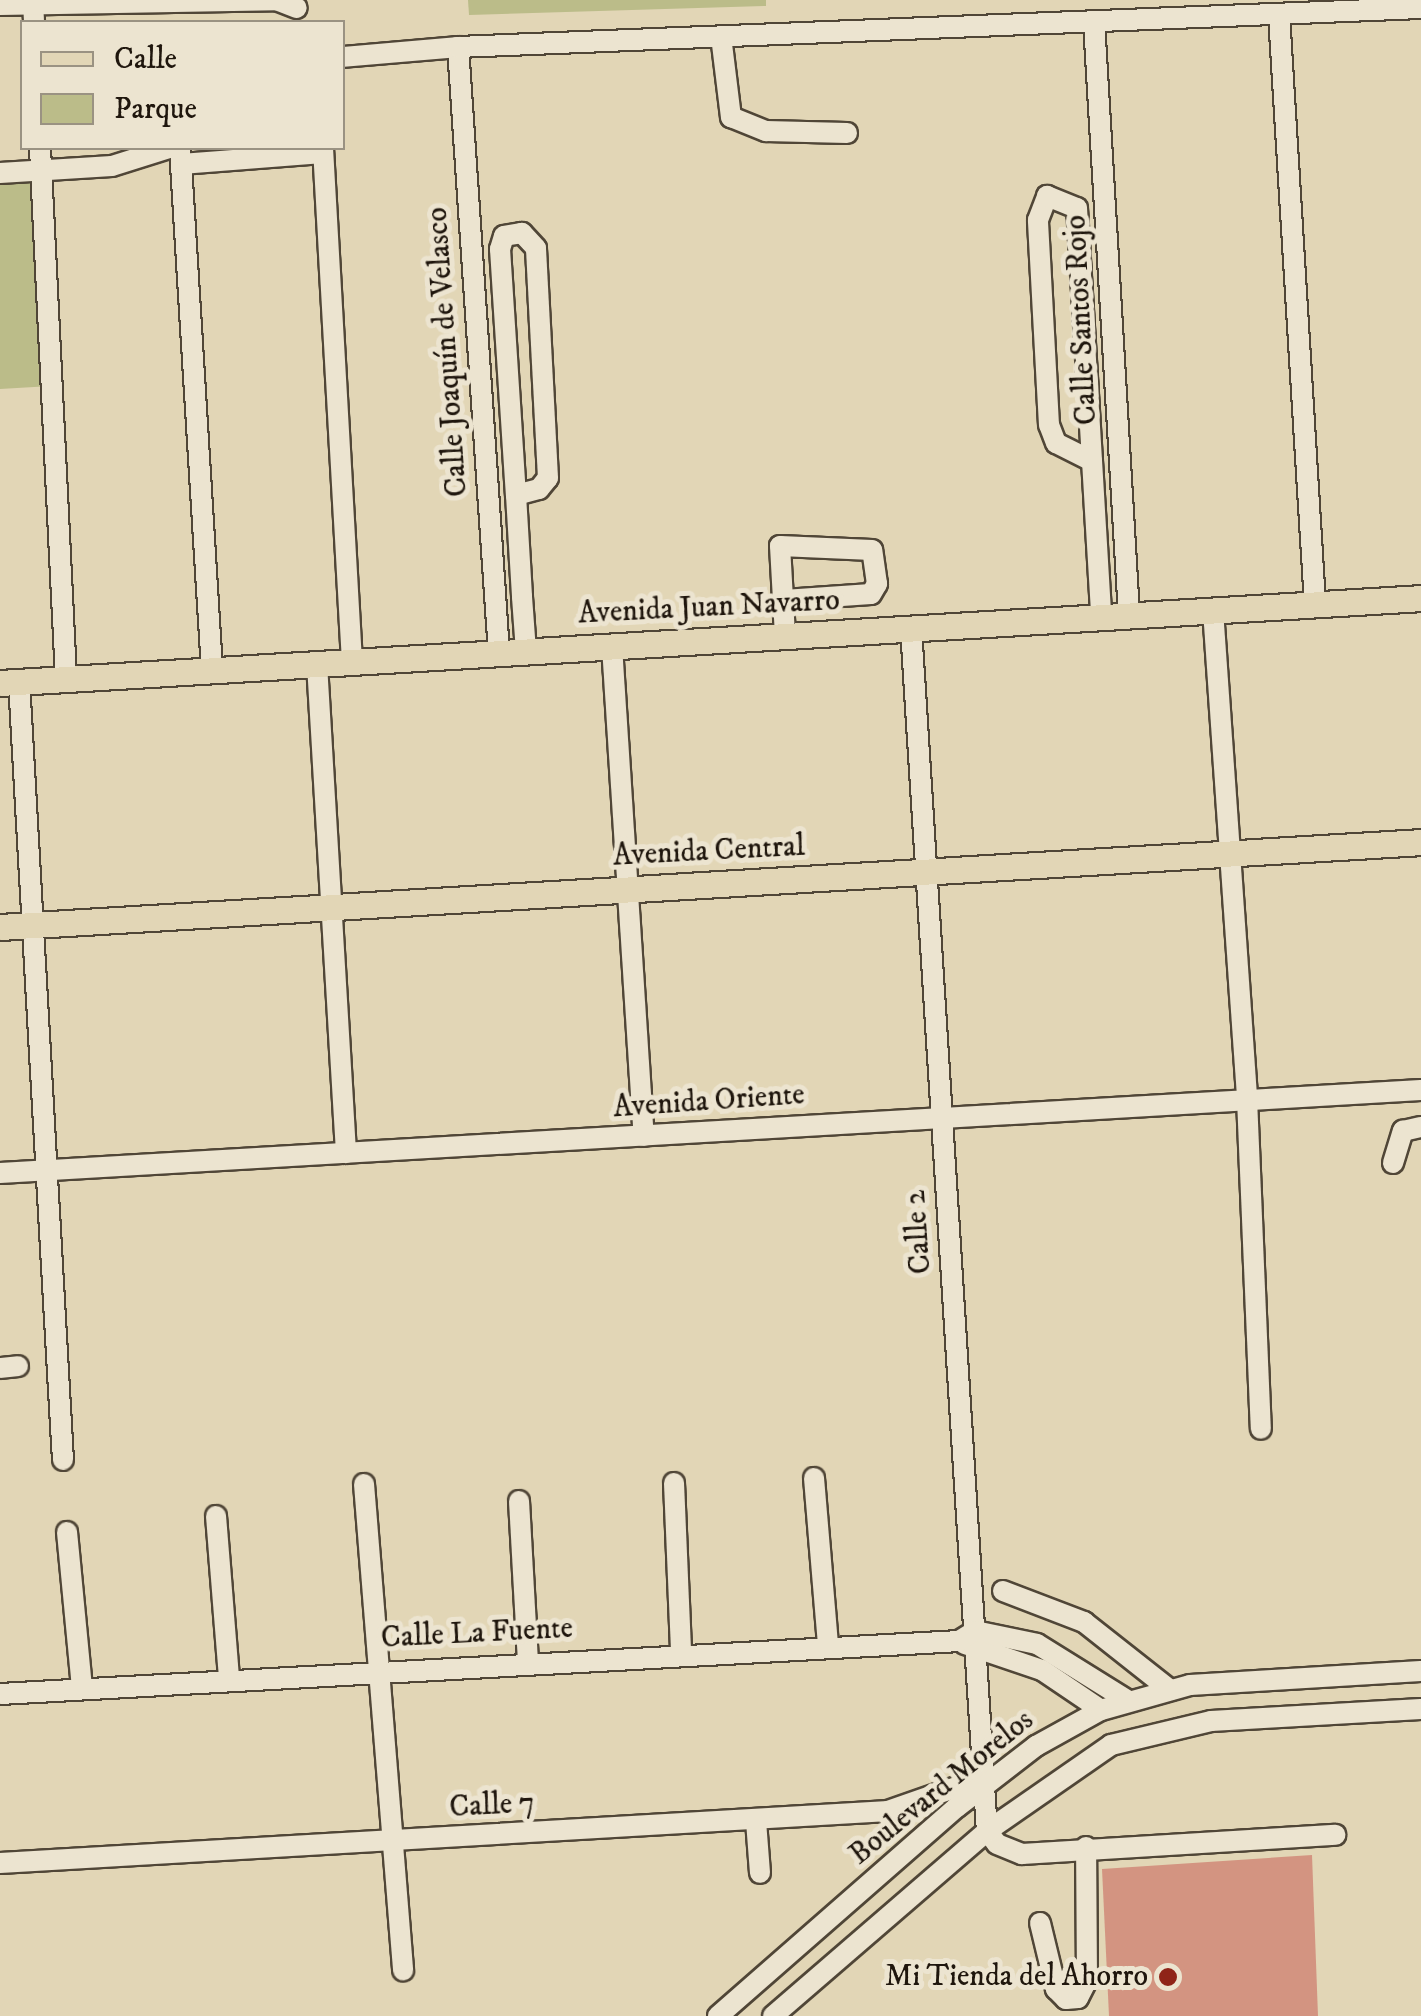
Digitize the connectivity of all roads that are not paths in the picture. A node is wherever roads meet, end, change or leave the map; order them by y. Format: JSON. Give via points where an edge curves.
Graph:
{"nodes":[{"id":1,"x":0,"y":4,"type":"edge"},
{"id":2,"x":1421,"y":5,"type":"edge"},
{"id":3,"x":1163,"y":8,"type":"edge"},
{"id":4,"x":1132,"y":9,"type":"edge"},
{"id":5,"x":299,"y":10,"type":"edge"},
{"id":6,"x":33,"y":12,"type":"edge"},
{"id":7,"x":1279,"y":14,"type":"junction"},
{"id":8,"x":1094,"y":22,"type":"junction"},
{"id":9,"x":722,"y":36,"type":"junction"},
{"id":10,"x":458,"y":46,"type":"junction"},
{"id":11,"x":345,"y":57,"type":"edge"},
{"id":12,"x":848,"y":133,"type":"dead end"},
{"id":13,"x":40,"y":150,"type":"edge"},
{"id":14,"x":323,"y":150,"type":"edge"},
{"id":15,"x":177,"y":153,"type":"edge"},
{"id":16,"x":42,"y":170,"type":"junction"},
{"id":17,"x":0,"y":172,"type":"edge"},
{"id":18,"x":1092,"y":460,"type":"junction"},
{"id":19,"x":516,"y":495,"type":"junction"},
{"id":20,"x":833,"y":597,"type":"junction"},
{"id":21,"x":1421,"y":598,"type":"edge"},
{"id":22,"x":784,"y":600,"type":"junction"},
{"id":23,"x":1314,"y":604,"type":"junction"},
{"id":24,"x":1212,"y":610,"type":"junction"},
{"id":25,"x":1129,"y":615,"type":"junction"},
{"id":26,"x":1101,"y":617,"type":"junction"},
{"id":27,"x":911,"y":628,"type":"junction"},
{"id":28,"x":835,"y":633,"type":"junction"},
{"id":29,"x":785,"y":636,"type":"junction"},
{"id":30,"x":612,"y":646,"type":"junction"},
{"id":31,"x":526,"y":651,"type":"junction"},
{"id":32,"x":499,"y":653,"type":"junction"},
{"id":33,"x":352,"y":662,"type":"junction"},
{"id":34,"x":318,"y":664,"type":"junction"},
{"id":35,"x":212,"y":670,"type":"junction"},
{"id":36,"x":66,"y":678,"type":"junction"},
{"id":37,"x":10,"y":682,"type":"edge"},
{"id":38,"x":1421,"y":842,"type":"edge"},
{"id":39,"x":1230,"y":853,"type":"junction"},
{"id":40,"x":926,"y":872,"type":"junction"},
{"id":41,"x":629,"y":889,"type":"junction"},
{"id":42,"x":332,"y":907,"type":"junction"},
{"id":43,"x":32,"y":925,"type":"junction"},
{"id":44,"x":0,"y":927,"type":"edge"},
{"id":45,"x":1419,"y":1090,"type":"edge"},
{"id":46,"x":1248,"y":1099,"type":"junction"},
{"id":47,"x":942,"y":1118,"type":"junction"},
{"id":48,"x":1421,"y":1124,"type":"edge"},
{"id":49,"x":644,"y":1136,"type":"junction"},
{"id":50,"x":346,"y":1153,"type":"junction"},
{"id":51,"x":1393,"y":1163,"type":"dead end"},
{"id":52,"x":46,"y":1170,"type":"junction"},
{"id":53,"x":0,"y":1174,"type":"edge"},
{"id":54,"x":1261,"y":1429,"type":"dead end"},
{"id":55,"x":63,"y":1460,"type":"dead end"},
{"id":56,"x":814,"y":1478,"type":"dead end"},
{"id":57,"x":674,"y":1483,"type":"dead end"},
{"id":58,"x":364,"y":1484,"type":"dead end"},
{"id":59,"x":519,"y":1501,"type":"dead end"},
{"id":60,"x":216,"y":1516,"type":"dead end"},
{"id":61,"x":67,"y":1532,"type":"dead end"},
{"id":62,"x":1003,"y":1591,"type":"dead end"},
{"id":63,"x":1084,"y":1622,"type":"junction"},
{"id":64,"x":970,"y":1641,"type":"junction"},
{"id":65,"x":828,"y":1645,"type":"junction"},
{"id":66,"x":681,"y":1653,"type":"junction"},
{"id":67,"x":528,"y":1662,"type":"junction"},
{"id":68,"x":1056,"y":1666,"type":"junction"},
{"id":69,"x":380,"y":1670,"type":"junction"},
{"id":70,"x":1421,"y":1670,"type":"edge"},
{"id":71,"x":230,"y":1678,"type":"junction"},
{"id":72,"x":82,"y":1688,"type":"junction"},
{"id":73,"x":1170,"y":1690,"type":"junction"},
{"id":74,"x":0,"y":1694,"type":"edge"},
{"id":75,"x":1127,"y":1700,"type":"junction"},
{"id":76,"x":1421,"y":1709,"type":"edge"},
{"id":77,"x":1101,"y":1710,"type":"junction"},
{"id":78,"x":982,"y":1783,"type":"junction"},
{"id":79,"x":756,"y":1821,"type":"junction"},
{"id":80,"x":988,"y":1831,"type":"junction"},
{"id":81,"x":1336,"y":1835,"type":"dead end"},
{"id":82,"x":394,"y":1841,"type":"junction"},
{"id":83,"x":1086,"y":1847,"type":"junction"},
{"id":84,"x":0,"y":1864,"type":"edge"},
{"id":85,"x":760,"y":1873,"type":"dead end"},
{"id":86,"x":1040,"y":1923,"type":"dead end"},
{"id":87,"x":403,"y":1970,"type":"dead end"},
{"id":88,"x":718,"y":2016,"type":"edge"},
{"id":89,"x":774,"y":2016,"type":"edge"}],
"edges":[{"from":1,"to":6,"type":"street"},
{"from":2,"to":7,"type":"street"},
{"from":3,"to":4,"type":"street"},
{"from":3,"to":7,"type":"street"},
{"from":4,"to":8,"type":"street"},
{"from":5,"to":6,"type":"street","via":[[276,0]]},
{"from":7,"to":23,"type":"street"},
{"from":8,"to":9,"type":"street"},
{"from":8,"to":25,"type":"street","name":"Calle Santos Rojo"},
{"from":9,"to":10,"type":"street"},
{"from":9,"to":12,"type":"street","via":[[730,117],[766,131]]},
{"from":10,"to":11,"type":"street"},
{"from":10,"to":32,"type":"street","name":"Calle Joaquín de Velasco"},
{"from":13,"to":16,"type":"street"},
{"from":14,"to":15,"type":"street"},
{"from":14,"to":33,"type":"street"},
{"from":15,"to":16,"type":"street"},
{"from":15,"to":35,"type":"street"},
{"from":16,"to":17,"type":"street"},
{"from":16,"to":36,"type":"street"},
{"from":18,"to":18,"type":"street","via":[[1077,208],[1047,196],[1038,220],[1049,425],[1056,443]]},
{"from":18,"to":26,"type":"street"},
{"from":19,"to":19,"type":"street","via":[[500,249],[504,236],[522,232],[536,248],[548,478],[539,489]]},
{"from":19,"to":31,"type":"street"},
{"from":20,"to":22,"type":"street"},
{"from":20,"to":22,"type":"street","via":[[875,591],[872,550],[780,546]]},
{"from":20,"to":28,"type":"street"},
{"from":21,"to":23,"type":"main road","name":"Avenida Juan Navarro"},
{"from":22,"to":29,"type":"street"},
{"from":23,"to":24,"type":"main road","name":"Avenida Juan Navarro"},
{"from":24,"to":25,"type":"main road","name":"Avenida Juan Navarro"},
{"from":24,"to":39,"type":"street"},
{"from":25,"to":26,"type":"main road","name":"Avenida Juan Navarro"},
{"from":26,"to":27,"type":"main road","name":"Avenida Juan Navarro"},
{"from":27,"to":28,"type":"main road","name":"Avenida Juan Navarro"},
{"from":27,"to":40,"type":"street","name":"Calle 2"},
{"from":28,"to":29,"type":"main road","name":"Avenida Juan Navarro"},
{"from":29,"to":30,"type":"main road","name":"Avenida Juan Navarro"},
{"from":30,"to":31,"type":"main road","name":"Avenida Juan Navarro"},
{"from":30,"to":41,"type":"street"},
{"from":31,"to":32,"type":"main road","name":"Avenida Juan Navarro"},
{"from":32,"to":33,"type":"main road","name":"Avenida Juan Navarro"},
{"from":33,"to":34,"type":"main road","name":"Avenida Juan Navarro"},
{"from":34,"to":35,"type":"main road","name":"Avenida Juan Navarro"},
{"from":34,"to":42,"type":"street"},
{"from":35,"to":36,"type":"main road","name":"Avenida Juan Navarro"},
{"from":36,"to":37,"type":"main road","name":"Avenida Juan Navarro"},
{"from":37,"to":43,"type":"street"},
{"from":38,"to":39,"type":"main road","name":"Avenida Central"},
{"from":39,"to":40,"type":"main road","name":"Avenida Central"},
{"from":39,"to":46,"type":"street"},
{"from":40,"to":41,"type":"main road","name":"Avenida Central"},
{"from":40,"to":47,"type":"street","name":"Calle 2"},
{"from":41,"to":42,"type":"main road","name":"Avenida Central"},
{"from":41,"to":49,"type":"street"},
{"from":42,"to":43,"type":"main road","name":"Avenida Central"},
{"from":42,"to":50,"type":"street"},
{"from":43,"to":44,"type":"main road","name":"Avenida Central"},
{"from":43,"to":52,"type":"street"},
{"from":45,"to":46,"type":"street","name":"Avenida Oriente"},
{"from":45,"to":48,"type":"street"},
{"from":46,"to":47,"type":"street","name":"Avenida Oriente"},
{"from":46,"to":54,"type":"street"},
{"from":47,"to":49,"type":"street","name":"Avenida Oriente"},
{"from":47,"to":64,"type":"street","name":"Calle 2"},
{"from":48,"to":51,"type":"street","via":[[1403,1131]]},
{"from":49,"to":50,"type":"street","name":"Avenida Oriente"},
{"from":50,"to":52,"type":"street","name":"Avenida Oriente"},
{"from":52,"to":53,"type":"street","name":"Avenida Oriente"},
{"from":52,"to":55,"type":"street"},
{"from":56,"to":65,"type":"street"},
{"from":57,"to":66,"type":"street"},
{"from":58,"to":69,"type":"street"},
{"from":59,"to":67,"type":"street"},
{"from":60,"to":71,"type":"street"},
{"from":61,"to":72,"type":"street"},
{"from":62,"to":63,"type":"street"},
{"from":63,"to":68,"type":"street"},
{"from":63,"to":73,"type":"street"},
{"from":64,"to":65,"type":"street","name":"Calle La Fuente"},
{"from":64,"to":68,"type":"street","name":"Calle La Fuente","via":[[1012,1636]]},
{"from":64,"to":78,"type":"street","name":"Calle 2"},
{"from":65,"to":66,"type":"street","name":"Calle La Fuente"},
{"from":66,"to":67,"type":"street","name":"Calle La Fuente"},
{"from":67,"to":69,"type":"street","name":"Calle La Fuente"},
{"from":68,"to":75,"type":"street","name":"Calle La Fuente"},
{"from":68,"to":77,"type":"street","name":"Calle La Fuente"},
{"from":69,"to":71,"type":"street","name":"Calle La Fuente"},
{"from":69,"to":82,"type":"street"},
{"from":70,"to":73,"type":"street","name":"Boulevard Morelos"},
{"from":71,"to":72,"type":"street","name":"Calle La Fuente"},
{"from":72,"to":74,"type":"street","name":"Calle La Fuente"},
{"from":73,"to":75,"type":"street","name":"Boulevard Morelos"},
{"from":75,"to":77,"type":"street","name":"Boulevard Morelos"},
{"from":76,"to":80,"type":"street","name":"Boulevard Morelos","via":[[1160,1730],[1072,1766]]},
{"from":77,"to":78,"type":"street","name":"Boulevard Morelos"},
{"from":78,"to":79,"type":"street","name":"Calle 7","via":[[888,1812]]},
{"from":78,"to":80,"type":"street","name":"Calle 2"},
{"from":78,"to":88,"type":"street","name":"Boulevard Morelos"},
{"from":79,"to":82,"type":"street","name":"Calle 7"},
{"from":79,"to":85,"type":"street"},
{"from":80,"to":83,"type":"street","via":[[998,1844],[1022,1854]]},
{"from":80,"to":89,"type":"street","name":"Boulevard Morelos"},
{"from":81,"to":83,"type":"street"},
{"from":82,"to":84,"type":"street","name":"Calle 7"},
{"from":82,"to":87,"type":"street"},
{"from":83,"to":86,"type":"street","via":[[1087,1980],[1078,1998],[1066,1999],[1056,1989]]}]}
